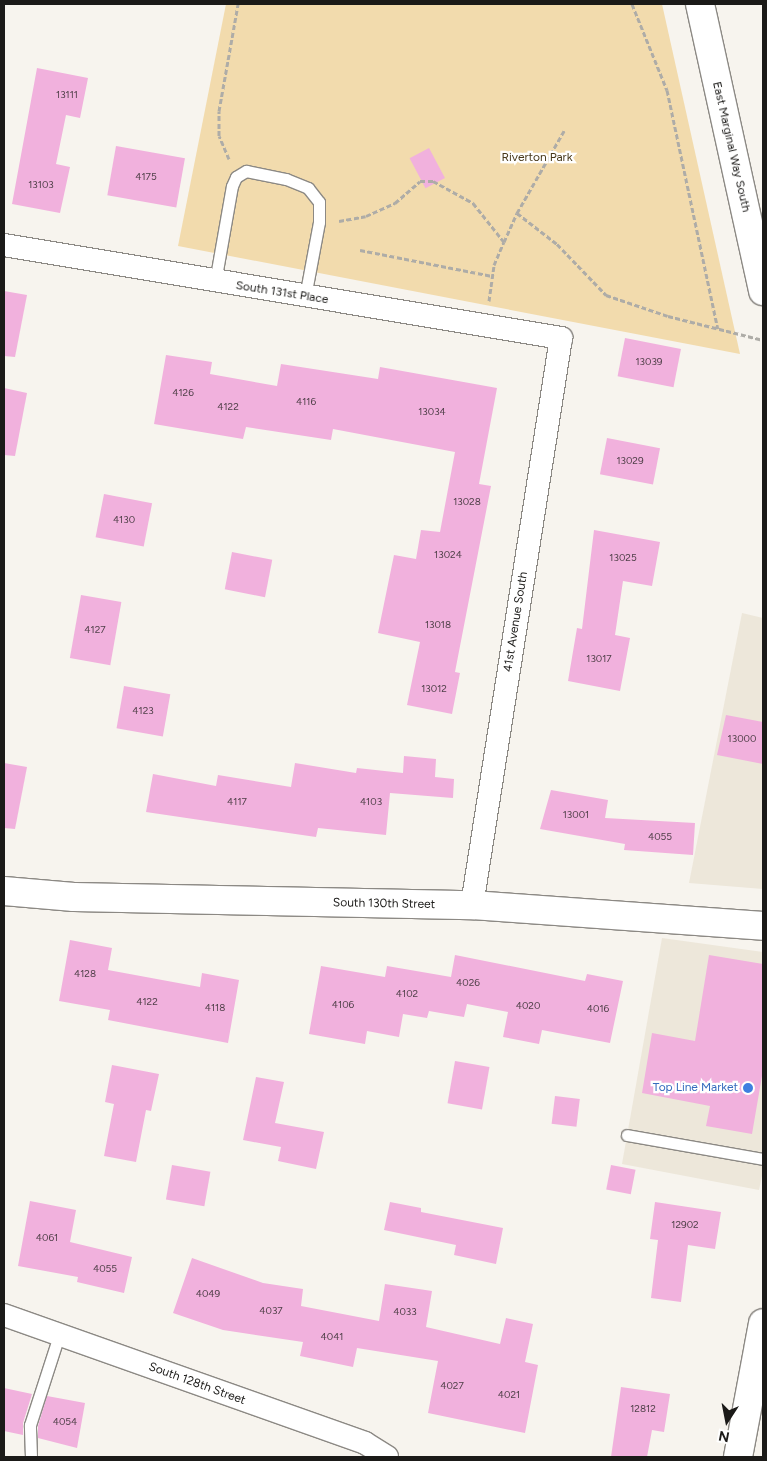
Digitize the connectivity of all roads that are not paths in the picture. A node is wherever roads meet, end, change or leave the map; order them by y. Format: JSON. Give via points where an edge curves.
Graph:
{"nodes":[{"id":1,"x":700,"y":4,"type":"edge"},
{"id":2,"x":4,"y":245,"type":"edge"},
{"id":3,"x":215,"y":282,"type":"junction"},
{"id":4,"x":763,"y":290,"type":"edge"},
{"id":5,"x":305,"y":297,"type":"junction"},
{"id":6,"x":561,"y":338,"type":"joint"},
{"id":7,"x":4,"y":892,"type":"edge"},
{"id":8,"x":472,"y":905,"type":"junction"},
{"id":9,"x":763,"y":926,"type":"edge"},
{"id":10,"x":628,"y":1135,"type":"dead end"},
{"id":11,"x":763,"y":1158,"type":"edge"},
{"id":12,"x":4,"y":1315,"type":"edge"},
{"id":13,"x":763,"y":1323,"type":"edge"},
{"id":14,"x":59,"y":1335,"type":"junction"},
{"id":15,"x":31,"y":1457,"type":"edge"},
{"id":16,"x":387,"y":1457,"type":"edge"},
{"id":17,"x":738,"y":1457,"type":"edge"}],
"edges":[{"from":1,"to":4,"type":"street","name":"East Marginal Way South"},
{"from":2,"to":3,"type":"street","name":"South 131st Place"},
{"from":3,"to":5,"type":"street","name":"South 131st Place"},
{"from":3,"to":5,"type":"lane","via":[[232,186],[236,177],[246,171],[286,179],[308,188],[318,202],[319,222]]},
{"from":5,"to":6,"type":"street","name":"South 131st Place"},
{"from":6,"to":8,"type":"street","name":"41st Avenue South"},
{"from":7,"to":8,"type":"street","name":"South 130th Street","via":[[74,897]]},
{"from":8,"to":9,"type":"street","name":"South 130th Street"},
{"from":10,"to":11,"type":"lane"},
{"from":12,"to":14,"type":"street","name":"South 128th Street"},
{"from":13,"to":17,"type":"street"},
{"from":14,"to":15,"type":"lane","via":[[30,1425]]},
{"from":14,"to":16,"type":"street","name":"South 128th Street","via":[[365,1443]]}]}
